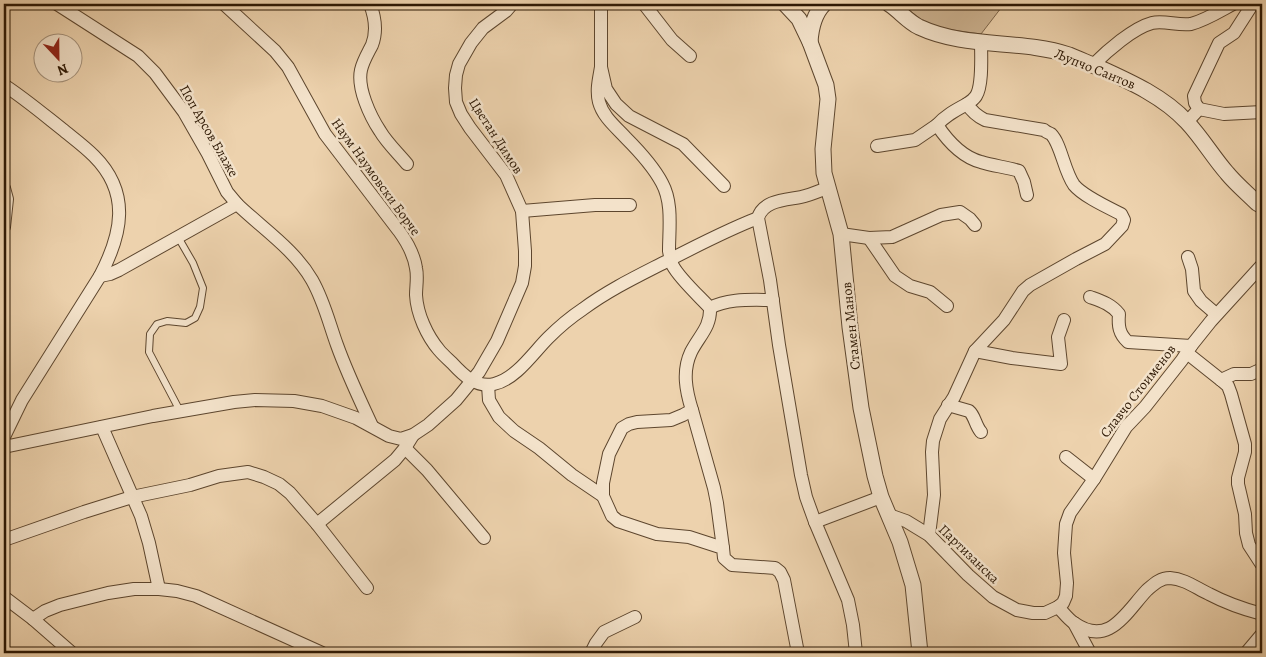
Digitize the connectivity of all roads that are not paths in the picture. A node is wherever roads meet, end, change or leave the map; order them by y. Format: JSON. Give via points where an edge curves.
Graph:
{"nodes":[{"id":1,"x":57,"y":4,"type":"edge"},
{"id":2,"x":224,"y":4,"type":"edge"},
{"id":3,"x":370,"y":4,"type":"edge"},
{"id":4,"x":512,"y":4,"type":"edge"},
{"id":5,"x":601,"y":4,"type":"edge"},
{"id":6,"x":644,"y":4,"type":"edge"},
{"id":7,"x":785,"y":4,"type":"edge"},
{"id":8,"x":824,"y":4,"type":"edge"},
{"id":9,"x":890,"y":4,"type":"edge"},
{"id":10,"x":1233,"y":4,"type":"edge"},
{"id":11,"x":1251,"y":4,"type":"edge"},
{"id":12,"x":810,"y":42,"type":"junction"},
{"id":13,"x":980,"y":42,"type":"junction"},
{"id":14,"x":690,"y":56,"type":"dead end"},
{"id":15,"x":1093,"y":65,"type":"junction"},
{"id":16,"x":601,"y":67,"type":"junction"},
{"id":17,"x":4,"y":85,"type":"edge"},
{"id":18,"x":967,"y":104,"type":"junction"},
{"id":19,"x":1200,"y":110,"type":"junction"},
{"id":20,"x":1262,"y":112,"type":"edge"},
{"id":21,"x":1187,"y":122,"type":"junction"},
{"id":22,"x":938,"y":125,"type":"junction"},
{"id":23,"x":878,"y":146,"type":"dead end"},
{"id":24,"x":406,"y":164,"type":"dead end"},
{"id":25,"x":724,"y":186,"type":"dead end"},
{"id":26,"x":4,"y":188,"type":"edge"},
{"id":27,"x":828,"y":188,"type":"junction"},
{"id":28,"x":1027,"y":195,"type":"dead end"},
{"id":29,"x":237,"y":204,"type":"junction"},
{"id":30,"x":630,"y":206,"type":"dead end"},
{"id":31,"x":1262,"y":206,"type":"edge"},
{"id":32,"x":522,"y":211,"type":"junction"},
{"id":33,"x":758,"y":218,"type":"junction"},
{"id":34,"x":975,"y":225,"type":"dead end"},
{"id":35,"x":4,"y":227,"type":"edge"},
{"id":36,"x":841,"y":234,"type":"junction"},
{"id":37,"x":178,"y":237,"type":"junction"},
{"id":38,"x":869,"y":238,"type":"junction"},
{"id":39,"x":1188,"y":257,"type":"dead end"},
{"id":40,"x":670,"y":259,"type":"junction"},
{"id":41,"x":1262,"y":265,"type":"edge"},
{"id":42,"x":100,"y":276,"type":"junction"},
{"id":43,"x":1090,"y":296,"type":"dead end"},
{"id":44,"x":773,"y":300,"type":"junction"},
{"id":45,"x":947,"y":306,"type":"dead end"},
{"id":46,"x":710,"y":308,"type":"junction"},
{"id":47,"x":1216,"y":314,"type":"junction"},
{"id":48,"x":1064,"y":320,"type":"dead end"},
{"id":49,"x":1189,"y":350,"type":"junction"},
{"id":50,"x":975,"y":351,"type":"junction"},
{"id":51,"x":1262,"y":369,"type":"edge"},
{"id":52,"x":1222,"y":380,"type":"junction"},
{"id":53,"x":473,"y":381,"type":"junction"},
{"id":54,"x":488,"y":385,"type":"junction"},
{"id":55,"x":948,"y":405,"type":"junction"},
{"id":56,"x":692,"y":410,"type":"junction"},
{"id":57,"x":180,"y":411,"type":"junction"},
{"id":58,"x":372,"y":426,"type":"junction"},
{"id":59,"x":102,"y":428,"type":"junction"},
{"id":60,"x":981,"y":432,"type":"dead end"},
{"id":61,"x":413,"y":435,"type":"junction"},
{"id":62,"x":4,"y":447,"type":"edge"},
{"id":63,"x":405,"y":448,"type":"junction"},
{"id":64,"x":1066,"y":457,"type":"dead end"},
{"id":65,"x":1094,"y":479,"type":"junction"},
{"id":66,"x":603,"y":496,"type":"junction"},
{"id":67,"x":132,"y":497,"type":"junction"},
{"id":68,"x":881,"y":497,"type":"junction"},
{"id":69,"x":888,"y":515,"type":"junction"},
{"id":70,"x":815,"y":522,"type":"junction"},
{"id":71,"x":316,"y":524,"type":"junction"},
{"id":72,"x":929,"y":535,"type":"junction"},
{"id":73,"x":484,"y":538,"type":"dead end"},
{"id":74,"x":4,"y":540,"type":"edge"},
{"id":75,"x":723,"y":548,"type":"junction"},
{"id":76,"x":1262,"y":565,"type":"edge"},
{"id":77,"x":367,"y":588,"type":"dead end"},
{"id":78,"x":160,"y":589,"type":"junction"},
{"id":79,"x":4,"y":597,"type":"edge"},
{"id":80,"x":1058,"y":607,"type":"junction"},
{"id":81,"x":1262,"y":614,"type":"edge"},
{"id":82,"x":635,"y":617,"type":"dead end"},
{"id":83,"x":33,"y":620,"type":"junction"},
{"id":84,"x":1074,"y":623,"type":"junction"},
{"id":85,"x":1262,"y":634,"type":"edge"},
{"id":86,"x":72,"y":653,"type":"edge"},
{"id":87,"x":322,"y":653,"type":"edge"},
{"id":88,"x":591,"y":653,"type":"edge"},
{"id":89,"x":798,"y":653,"type":"edge"},
{"id":90,"x":856,"y":653,"type":"edge"},
{"id":91,"x":920,"y":653,"type":"edge"},
{"id":92,"x":1090,"y":653,"type":"edge"},
{"id":93,"x":1246,"y":653,"type":"edge"}],
"edges":[{"from":1,"to":29,"type":"street","name":"Поп Арсов Блаже","via":[[138,56],[156,73],[184,112],[227,192]]},
{"from":2,"to":53,"type":"street","name":"Наум Наумовски Борче","via":[[288,67],[324,134],[407,243],[417,270],[416,297],[424,326],[439,350],[461,374]]},
{"from":3,"to":24,"type":"street","via":[[375,16],[374,33],[360,81],[364,98],[380,131]]},
{"from":4,"to":32,"type":"street","name":"Цветан Димов","via":[[470,43],[459,64],[455,88],[461,114],[506,175]]},
{"from":5,"to":16,"type":"street"},
{"from":6,"to":14,"type":"street","via":[[672,40]]},
{"from":7,"to":12,"type":"street","name":"Стамен Манов","via":[[798,19]]},
{"from":8,"to":12,"type":"street","via":[[814,18]]},
{"from":9,"to":13,"type":"street","name":"Љупчо Сантов","via":[[918,26],[945,36]]},
{"from":10,"to":15,"type":"street","via":[[1190,24],[1155,22],[1142,26]]},
{"from":11,"to":19,"type":"street","via":[[1234,33],[1220,43],[1194,96]]},
{"from":12,"to":27,"type":"street","name":"Стамен Манов","via":[[828,99],[823,149]]},
{"from":13,"to":15,"type":"street","name":"Љупчо Сантов","via":[[1045,49]]},
{"from":13,"to":18,"type":"street","via":[[978,94]]},
{"from":15,"to":21,"type":"street","name":"Љупчо Сантов","via":[[1136,84]]},
{"from":16,"to":25,"type":"street","via":[[606,88],[616,104],[629,116],[682,144]]},
{"from":16,"to":40,"type":"street","via":[[598,90],[602,110],[647,160],[663,184],[668,204]]},
{"from":17,"to":42,"type":"street","via":[[83,146],[112,180],[119,216],[116,239]]},
{"from":18,"to":22,"type":"street","via":[[942,119]]},
{"from":18,"to":50,"type":"street","via":[[985,120],[1051,134],[1075,186],[1121,214],[1124,222],[1106,244],[1030,285]]},
{"from":19,"to":20,"type":"street","via":[[1224,114]]},
{"from":19,"to":21,"type":"street"},
{"from":21,"to":31,"type":"street","name":"Љупчо Сантов","via":[[1228,174]]},
{"from":22,"to":23,"type":"street","via":[[915,140]]},
{"from":22,"to":28,"type":"street","via":[[945,137],[971,158],[1019,171]]},
{"from":26,"to":35,"type":"street","via":[[7,199]]},
{"from":27,"to":33,"type":"street","via":[[770,204]]},
{"from":27,"to":36,"type":"street","name":"Стамен Манов"},
{"from":29,"to":37,"type":"street"},
{"from":29,"to":58,"type":"street","name":"Поп Арсов Блаже","via":[[294,256],[312,280]]},
{"from":30,"to":32,"type":"street","via":[[595,205]]},
{"from":32,"to":53,"type":"street","name":"Цветан Димов","via":[[525,266],[522,283],[492,349]]},
{"from":33,"to":40,"type":"street"},
{"from":33,"to":44,"type":"street"},
{"from":34,"to":38,"type":"street","via":[[960,212],[941,215],[892,236]]},
{"from":36,"to":38,"type":"street"},
{"from":36,"to":68,"type":"street","name":"Стамен Манов","via":[[861,408]]},
{"from":37,"to":42,"type":"street","via":[[119,270]]},
{"from":37,"to":57,"type":"lane","via":[[203,288],[200,307],[195,318],[186,323],[167,321],[157,324],[148,344],[149,352]]},
{"from":38,"to":45,"type":"street","via":[[895,276],[910,286],[930,292]]},
{"from":39,"to":47,"type":"street","via":[[1194,291]]},
{"from":40,"to":46,"type":"street","via":[[678,273]]},
{"from":40,"to":54,"type":"street","via":[[585,307],[553,333],[521,366],[502,381]]},
{"from":41,"to":47,"type":"street","name":"Славчо Стоименов"},
{"from":42,"to":62,"type":"street","via":[[22,400],[4,437]]},
{"from":43,"to":49,"type":"street","via":[[1119,314],[1118,326],[1128,342]]},
{"from":44,"to":46,"type":"street","via":[[734,301]]},
{"from":44,"to":70,"type":"street","via":[[801,475]]},
{"from":46,"to":56,"type":"street","via":[[710,318],[687,366],[685,380]]},
{"from":47,"to":49,"type":"street","name":"Славчо Стоименов"},
{"from":48,"to":50,"type":"street","via":[[1058,337],[1062,364]]},
{"from":49,"to":52,"type":"street"},
{"from":49,"to":65,"type":"street","name":"Славчо Стоименов","via":[[1126,428]]},
{"from":50,"to":55,"type":"street"},
{"from":51,"to":52,"type":"street","via":[[1251,374],[1234,374]]},
{"from":52,"to":76,"type":"street","via":[[1231,394],[1245,444],[1238,484],[1249,545]]},
{"from":53,"to":54,"type":"street"},
{"from":53,"to":61,"type":"street","name":"Цветан Димов","via":[[456,400]]},
{"from":54,"to":66,"type":"street","via":[[489,400],[499,417]]},
{"from":55,"to":60,"type":"street","via":[[969,411]]},
{"from":55,"to":72,"type":"street","via":[[933,441],[934,495]]},
{"from":56,"to":66,"type":"street","via":[[671,420],[637,422],[622,428],[609,454]]},
{"from":56,"to":75,"type":"street","via":[[714,488]]},
{"from":57,"to":58,"type":"street","via":[[234,402],[274,400],[322,406]]},
{"from":57,"to":59,"type":"street"},
{"from":58,"to":61,"type":"street","via":[[401,439]]},
{"from":59,"to":62,"type":"street"},
{"from":59,"to":67,"type":"street"},
{"from":61,"to":63,"type":"street"},
{"from":63,"to":71,"type":"street","via":[[395,460]]},
{"from":63,"to":73,"type":"street"},
{"from":64,"to":65,"type":"street"},
{"from":65,"to":80,"type":"street","name":"Славчо Стоименов","via":[[1073,507],[1066,524],[1066,596]]},
{"from":66,"to":75,"type":"street","via":[[612,516],[618,521],[657,534],[689,537]]},
{"from":67,"to":71,"type":"street","via":[[248,472],[279,484]]},
{"from":67,"to":74,"type":"street"},
{"from":67,"to":78,"type":"street","via":[[141,516]]},
{"from":68,"to":69,"type":"street","name":"Стамен Манов"},
{"from":68,"to":70,"type":"street"},
{"from":69,"to":72,"type":"street","name":"Партизанска"},
{"from":69,"to":91,"type":"street","name":"Стамен Манов","via":[[913,585]]},
{"from":70,"to":90,"type":"street","via":[[848,600]]},
{"from":71,"to":77,"type":"street"},
{"from":72,"to":80,"type":"street","name":"Партизанска","via":[[993,598],[1017,610],[1034,613],[1046,613]]},
{"from":75,"to":89,"type":"street","via":[[724,558],[732,565],[775,568],[780,572]]},
{"from":78,"to":83,"type":"street","via":[[134,589],[84,598],[45,611]]},
{"from":78,"to":87,"type":"street","via":[[196,596]]},
{"from":79,"to":83,"type":"street"},
{"from":80,"to":84,"type":"street"},
{"from":81,"to":84,"type":"street","via":[[1240,608],[1188,582],[1169,578],[1156,581],[1126,616],[1109,630],[1093,632]]},
{"from":82,"to":88,"type":"street","via":[[604,632]]},
{"from":83,"to":86,"type":"street"},
{"from":84,"to":92,"type":"street"},
{"from":85,"to":93,"type":"street"}]}
